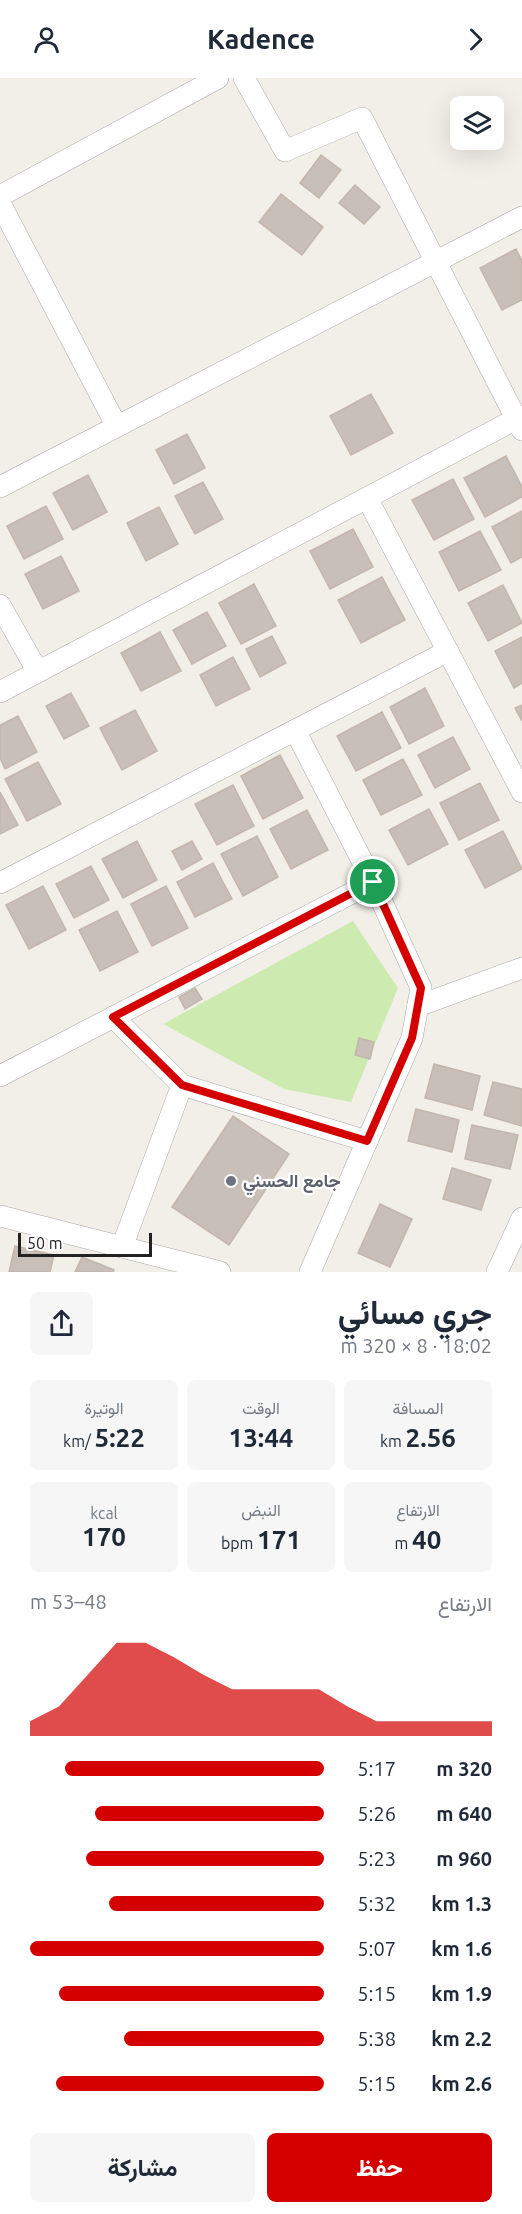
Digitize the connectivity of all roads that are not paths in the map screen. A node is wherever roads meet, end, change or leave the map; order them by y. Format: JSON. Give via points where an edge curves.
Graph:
{"nodes":[{"id":1,"x":218,"y":78,"type":"edge"},
{"id":2,"x":244,"y":78,"type":"edge"},
{"id":3,"x":0,"y":196,"type":"edge"},
{"id":4,"x":0,"y":203,"type":"edge"},
{"id":5,"x":522,"y":217,"type":"edge"},
{"id":6,"x":436,"y":261,"type":"junction"},
{"id":7,"x":116,"y":424,"type":"junction"},
{"id":8,"x":519,"y":425,"type":"edge"},
{"id":9,"x":0,"y":487,"type":"edge"},
{"id":10,"x":367,"y":498,"type":"junction"},
{"id":11,"x":0,"y":605,"type":"edge"},
{"id":12,"x":448,"y":651,"type":"junction"},
{"id":13,"x":38,"y":672,"type":"junction"},
{"id":14,"x":0,"y":692,"type":"edge"},
{"id":15,"x":295,"y":730,"type":"junction"},
{"id":16,"x":522,"y":792,"type":"edge"},
{"id":17,"x":373,"y":882,"type":"junction"},
{"id":18,"x":0,"y":883,"type":"edge"},
{"id":19,"x":522,"y":968,"type":"edge"},
{"id":20,"x":418,"y":1006,"type":"junction"},
{"id":21,"x":113,"y":1017,"type":"junction"},
{"id":22,"x":0,"y":1076,"type":"edge"},
{"id":23,"x":182,"y":1085,"type":"junction"},
{"id":24,"x":367,"y":1141,"type":"junction"},
{"id":25,"x":0,"y":1216,"type":"edge"},
{"id":26,"x":522,"y":1218,"type":"edge"},
{"id":27,"x":122,"y":1247,"type":"junction"},
{"id":28,"x":220,"y":1272,"type":"edge"},
{"id":29,"x":310,"y":1272,"type":"edge"},
{"id":30,"x":497,"y":1272,"type":"edge"}],
"edges":[{"from":1,"to":3,"type":"street"},
{"from":2,"to":6,"type":"street","via":[[285,150],[362,118]]},
{"from":4,"to":7,"type":"street"},
{"from":5,"to":6,"type":"street"},
{"from":6,"to":7,"type":"street"},
{"from":6,"to":8,"type":"street"},
{"from":7,"to":9,"type":"street"},
{"from":8,"to":10,"type":"street"},
{"from":10,"to":12,"type":"street"},
{"from":10,"to":13,"type":"street"},
{"from":11,"to":13,"type":"street"},
{"from":12,"to":15,"type":"street"},
{"from":12,"to":16,"type":"street"},
{"from":13,"to":14,"type":"street"},
{"from":15,"to":17,"type":"street"},
{"from":15,"to":18,"type":"street"},
{"from":17,"to":20,"type":"street","via":[[421,988]]},
{"from":17,"to":21,"type":"street"},
{"from":19,"to":20,"type":"street"},
{"from":20,"to":24,"type":"street","via":[[412,1038]]},
{"from":21,"to":22,"type":"street"},
{"from":21,"to":23,"type":"street"},
{"from":23,"to":24,"type":"street"},
{"from":23,"to":27,"type":"street"},
{"from":24,"to":29,"type":"street"},
{"from":25,"to":27,"type":"street"},
{"from":26,"to":30,"type":"street"},
{"from":27,"to":28,"type":"street"}]}
